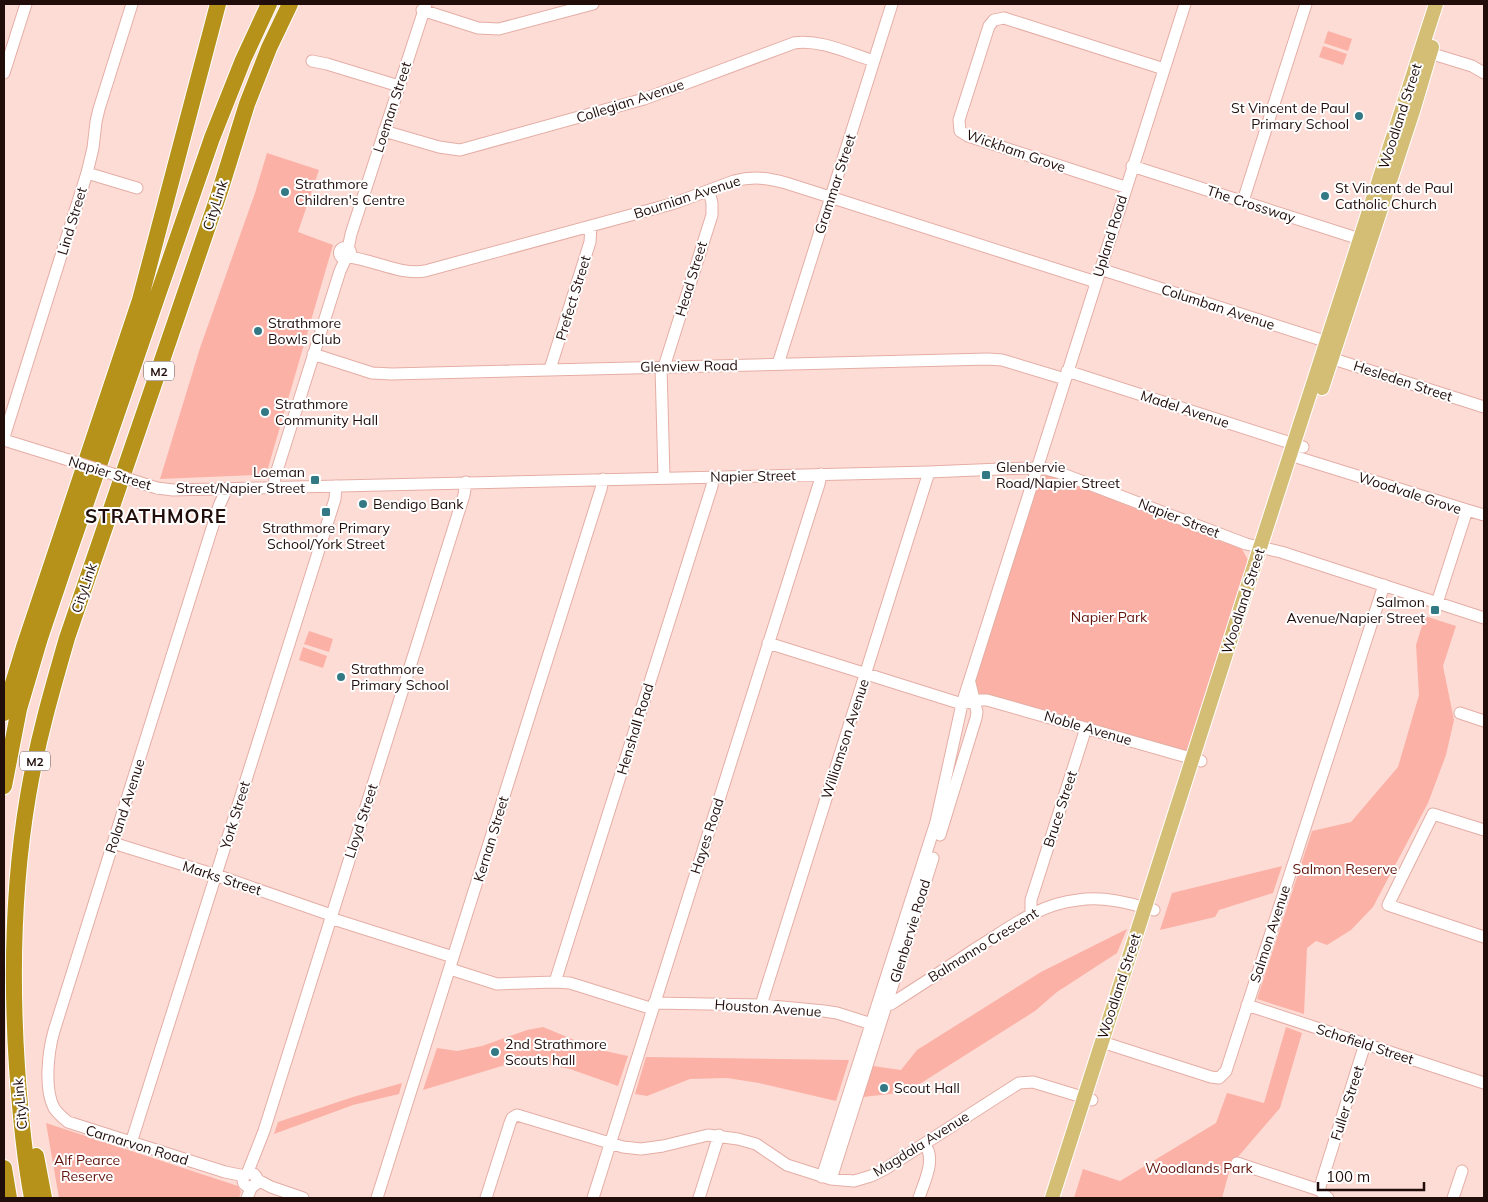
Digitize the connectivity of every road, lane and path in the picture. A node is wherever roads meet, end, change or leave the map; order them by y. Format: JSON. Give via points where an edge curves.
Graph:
{"nodes":[{"id":1,"x":26,"y":4,"type":"edge"},
{"id":2,"x":132,"y":4,"type":"edge"},
{"id":3,"x":269,"y":4,"type":"edge"},
{"id":4,"x":290,"y":4,"type":"edge"},
{"id":5,"x":593,"y":4,"type":"edge"},
{"id":6,"x":892,"y":4,"type":"edge"},
{"id":7,"x":1185,"y":4,"type":"edge"},
{"id":8,"x":1306,"y":4,"type":"edge"},
{"id":9,"x":1436,"y":4,"type":"edge"},
{"id":10,"x":1445,"y":4,"type":"edge"},
{"id":11,"x":217,"y":7,"type":"edge"},
{"id":12,"x":423,"y":7,"type":"edge"},
{"id":13,"x":1425,"y":52,"type":"junction"},
{"id":14,"x":312,"y":61,"type":"dead end"},
{"id":15,"x":874,"y":61,"type":"junction"},
{"id":16,"x":1164,"y":69,"type":"junction"},
{"id":17,"x":4,"y":73,"type":"edge"},
{"id":18,"x":1484,"y":73,"type":"edge"},
{"id":19,"x":399,"y":86,"type":"junction"},
{"id":20,"x":384,"y":131,"type":"junction"},
{"id":21,"x":1132,"y":166,"type":"junction"},
{"id":22,"x":87,"y":173,"type":"junction"},
{"id":23,"x":1125,"y":187,"type":"junction"},
{"id":24,"x":137,"y":188,"type":"dead end"},
{"id":25,"x":709,"y":191,"type":"junction"},
{"id":26,"x":831,"y":197,"type":"junction"},
{"id":27,"x":1243,"y":201,"type":"junction"},
{"id":28,"x":592,"y":226,"type":"junction"},
{"id":29,"x":1365,"y":241,"type":"junction"},
{"id":30,"x":346,"y":253,"type":"junction"},
{"id":31,"x":1100,"y":269,"type":"junction"},
{"id":32,"x":1096,"y":282,"type":"junction"},
{"id":33,"x":1332,"y":343,"type":"junction"},
{"id":34,"x":313,"y":354,"type":"junction"},
{"id":35,"x":1327,"y":357,"type":"junction"},
{"id":36,"x":778,"y":364,"type":"junction"},
{"id":37,"x":662,"y":367,"type":"junction"},
{"id":38,"x":550,"y":369,"type":"junction"},
{"id":39,"x":1066,"y":375,"type":"junction"},
{"id":40,"x":1484,"y":407,"type":"edge"},
{"id":41,"x":4,"y":439,"type":"edge"},
{"id":42,"x":1297,"y":451,"type":"junction"},
{"id":43,"x":1037,"y":468,"type":"junction"},
{"id":44,"x":929,"y":472,"type":"junction"},
{"id":45,"x":821,"y":474,"type":"junction"},
{"id":46,"x":664,"y":477,"type":"junction"},
{"id":47,"x":713,"y":477,"type":"junction"},
{"id":48,"x":603,"y":478,"type":"junction"},
{"id":49,"x":466,"y":482,"type":"junction"},
{"id":50,"x":336,"y":486,"type":"junction"},
{"id":51,"x":274,"y":487,"type":"junction"},
{"id":52,"x":223,"y":488,"type":"junction"},
{"id":53,"x":1467,"y":510,"type":"junction"},
{"id":54,"x":1484,"y":515,"type":"edge"},
{"id":55,"x":1265,"y":548,"type":"junction"},
{"id":56,"x":1384,"y":585,"type":"junction"},
{"id":57,"x":1437,"y":602,"type":"junction"},
{"id":58,"x":1484,"y":618,"type":"edge"},
{"id":59,"x":768,"y":643,"type":"junction"},
{"id":60,"x":866,"y":674,"type":"junction"},
{"id":61,"x":970,"y":681,"type":"junction"},
{"id":62,"x":974,"y":702,"type":"junction"},
{"id":63,"x":962,"y":704,"type":"junction"},
{"id":64,"x":4,"y":713,"type":"edge"},
{"id":65,"x":1460,"y":713,"type":"dead end"},
{"id":66,"x":1484,"y":721,"type":"edge"},
{"id":67,"x":1086,"y":728,"type":"junction"},
{"id":68,"x":1197,"y":759,"type":"junction"},
{"id":69,"x":4,"y":786,"type":"edge"},
{"id":70,"x":1484,"y":830,"type":"edge"},
{"id":71,"x":113,"y":843,"type":"junction"},
{"id":72,"x":216,"y":875,"type":"junction"},
{"id":73,"x":1149,"y":908,"type":"junction"},
{"id":74,"x":1035,"y":912,"type":"junction"},
{"id":75,"x":331,"y":917,"type":"junction"},
{"id":76,"x":1484,"y":937,"type":"edge"},
{"id":77,"x":453,"y":957,"type":"junction"},
{"id":78,"x":450,"y":969,"type":"junction"},
{"id":79,"x":898,"y":970,"type":"junction"},
{"id":80,"x":555,"y":982,"type":"junction"},
{"id":81,"x":916,"y":987,"type":"junction"},
{"id":82,"x":882,"y":1004,"type":"junction"},
{"id":83,"x":761,"y":1005,"type":"junction"},
{"id":84,"x":1247,"y":1005,"type":"junction"},
{"id":85,"x":653,"y":1006,"type":"junction"},
{"id":86,"x":875,"y":1025,"type":"junction"},
{"id":87,"x":15,"y":1043,"type":"junction"},
{"id":88,"x":1106,"y":1044,"type":"junction"},
{"id":89,"x":1366,"y":1044,"type":"junction"},
{"id":90,"x":1484,"y":1083,"type":"edge"},
{"id":91,"x":1088,"y":1099,"type":"junction"},
{"id":92,"x":54,"y":1108,"type":"joint"},
{"id":93,"x":718,"y":1135,"type":"junction"},
{"id":94,"x":131,"y":1143,"type":"junction"},
{"id":95,"x":610,"y":1143,"type":"junction"},
{"id":96,"x":924,"y":1144,"type":"junction"},
{"id":97,"x":1236,"y":1163,"type":"dead end"},
{"id":98,"x":4,"y":1168,"type":"edge"},
{"id":99,"x":1462,"y":1171,"type":"dead end"},
{"id":100,"x":827,"y":1178,"type":"junction"},
{"id":101,"x":249,"y":1180,"type":"junction"},
{"id":102,"x":1319,"y":1190,"type":"junction"},
{"id":103,"x":9,"y":1198,"type":"edge"},
{"id":104,"x":32,"y":1198,"type":"edge"},
{"id":105,"x":44,"y":1198,"type":"edge"},
{"id":106,"x":246,"y":1198,"type":"edge"},
{"id":107,"x":304,"y":1198,"type":"edge"},
{"id":108,"x":377,"y":1198,"type":"edge"},
{"id":109,"x":486,"y":1198,"type":"edge"},
{"id":110,"x":593,"y":1198,"type":"edge"},
{"id":111,"x":699,"y":1198,"type":"edge"},
{"id":112,"x":919,"y":1198,"type":"edge"},
{"id":113,"x":1052,"y":1198,"type":"edge"},
{"id":114,"x":1061,"y":1198,"type":"edge"},
{"id":115,"x":1328,"y":1198,"type":"edge"},
{"id":116,"x":1453,"y":1198,"type":"edge"}],
"edges":[{"from":1,"to":17,"type":"street"},
{"from":2,"to":22,"type":"street","name":"Lind Street","via":[[99,109]]},
{"from":3,"to":69,"type":"highway","name":"CityLink","number":"M2","via":[[212,138],[43,628],[19,709]]},
{"from":4,"to":87,"type":"highway","name":"CityLink","number":"M2","via":[[247,104],[50,695],[28,795],[18,874],[13,992]]},
{"from":5,"to":12,"type":"street","via":[[499,29],[478,28]]},
{"from":6,"to":15,"type":"street","name":"Grammar Street"},
{"from":7,"to":16,"type":"street","name":"Upland Road"},
{"from":8,"to":27,"type":"street"},
{"from":9,"to":13,"type":"main road","name":"Woodland Street"},
{"from":10,"to":13,"type":"main road","name":"Woodland Street"},
{"from":11,"to":64,"type":"highway","via":[[140,300]]},
{"from":12,"to":19,"type":"street","name":"Loeman Street"},
{"from":13,"to":18,"type":"street","via":[[1472,66]]},
{"from":13,"to":29,"type":"main road","name":"Woodland Street","via":[[1413,111]]},
{"from":14,"to":19,"type":"street"},
{"from":15,"to":20,"type":"street","name":"Collegian Avenue","via":[[820,44],[794,43],[644,100],[460,150],[439,148]]},
{"from":15,"to":26,"type":"street","name":"Grammar Street"},
{"from":16,"to":21,"type":"street","name":"Upland Road"},
{"from":16,"to":23,"type":"street","name":"Wickham Grove","via":[[1004,18],[994,20],[990,26],[959,120],[960,131]]},
{"from":19,"to":20,"type":"street","name":"Loeman Street"},
{"from":20,"to":30,"type":"street","name":"Loeman Street"},
{"from":21,"to":23,"type":"street","name":"Upland Road"},
{"from":21,"to":27,"type":"street","name":"The Crossway"},
{"from":22,"to":24,"type":"street"},
{"from":22,"to":41,"type":"street","name":"Lind Street"},
{"from":23,"to":31,"type":"street","name":"Upland Road"},
{"from":25,"to":26,"type":"street","name":"Bournian Avenue","via":[[744,178],[762,177]]},
{"from":25,"to":28,"type":"street","name":"Bournian Avenue"},
{"from":25,"to":37,"type":"street","name":"Head Street","via":[[712,215]]},
{"from":26,"to":32,"type":"street","name":"Bournian Avenue"},
{"from":26,"to":36,"type":"street","name":"Grammar Street"},
{"from":27,"to":29,"type":"street","name":"The Crossway"},
{"from":28,"to":30,"type":"street","name":"Bournian Avenue","via":[[426,271],[404,272]]},
{"from":28,"to":38,"type":"street","name":"Prefect Street","via":[[590,242]]},
{"from":29,"to":33,"type":"main road","name":"Woodland Street"},
{"from":30,"to":34,"type":"street","name":"Loeman Street"},
{"from":31,"to":32,"type":"street","name":"Upland Road"},
{"from":31,"to":33,"type":"street","name":"Columban Avenue"},
{"from":32,"to":39,"type":"street","name":"Upland Road"},
{"from":33,"to":35,"type":"main road","name":"Woodland Street"},
{"from":34,"to":38,"type":"street","name":"Glenview Road","via":[[380,373]]},
{"from":34,"to":51,"type":"street","name":"Loeman Street"},
{"from":35,"to":40,"type":"street","name":"Hesleden Street"},
{"from":35,"to":42,"type":"main road","name":"Woodland Street"},
{"from":36,"to":37,"type":"street","name":"Glenview Road"},
{"from":36,"to":39,"type":"street","name":"Glenview Road","via":[[988,358]]},
{"from":37,"to":38,"type":"street","name":"Glenview Road"},
{"from":37,"to":46,"type":"street","name":"Head Street"},
{"from":39,"to":42,"type":"street","name":"Madel Avenue"},
{"from":39,"to":43,"type":"street","name":"Upland Road"},
{"from":41,"to":52,"type":"street","name":"Napier Street","bridge":true,"via":[[157,488]]},
{"from":42,"to":53,"type":"street","name":"Woodvale Grove"},
{"from":42,"to":55,"type":"main road","name":"Woodland Street"},
{"from":43,"to":44,"type":"street","name":"Napier Street"},
{"from":43,"to":55,"type":"street","name":"Napier Street","via":[[1060,473]]},
{"from":43,"to":61,"type":"street","name":"Glenbervie Road"},
{"from":44,"to":45,"type":"street","name":"Napier Street"},
{"from":44,"to":60,"type":"street","name":"Williamson Avenue"},
{"from":45,"to":47,"type":"street","name":"Napier Street"},
{"from":45,"to":59,"type":"street","name":"Hayes Road"},
{"from":46,"to":47,"type":"street","name":"Napier Street"},
{"from":46,"to":48,"type":"street","name":"Napier Street"},
{"from":47,"to":80,"type":"street","name":"Henshall Road"},
{"from":48,"to":49,"type":"street","name":"Napier Street"},
{"from":48,"to":77,"type":"street","name":"Kernan Street"},
{"from":49,"to":50,"type":"street","name":"Napier Street"},
{"from":49,"to":75,"type":"street","name":"Lloyd Street"},
{"from":50,"to":51,"type":"street","name":"Napier Street"},
{"from":50,"to":72,"type":"street","name":"York Street","via":[[335,499]]},
{"from":51,"to":52,"type":"street","name":"Napier Street"},
{"from":52,"to":71,"type":"street","name":"Roland Avenue"},
{"from":53,"to":54,"type":"street"},
{"from":53,"to":57,"type":"street","name":"Woodvale Grove"},
{"from":55,"to":56,"type":"street","name":"Napier Street"},
{"from":55,"to":68,"type":"main road","name":"Woodland Street"},
{"from":56,"to":57,"type":"street","name":"Napier Street"},
{"from":56,"to":84,"type":"street","name":"Salmon Avenue"},
{"from":57,"to":58,"type":"street","name":"Napier Street"},
{"from":59,"to":60,"type":"street"},
{"from":59,"to":85,"type":"street","name":"Hayes Road"},
{"from":60,"to":63,"type":"street"},
{"from":60,"to":83,"type":"street","name":"Williamson Avenue"},
{"from":61,"to":62,"type":"street","name":"Glenbervie Road"},
{"from":61,"to":63,"type":"street","name":"Glenbervie Road"},
{"from":62,"to":63,"type":"street","name":"Noble Avenue"},
{"from":62,"to":67,"type":"street","name":"Noble Avenue","via":[[987,700]]},
{"from":62,"to":79,"type":"street","name":"Glenbervie Road","via":[[976,718]]},
{"from":63,"to":82,"type":"street","name":"Glenbervie Road","via":[[936,822]]},
{"from":65,"to":66,"type":"street"},
{"from":67,"to":68,"type":"street","name":"Noble Avenue"},
{"from":67,"to":74,"type":"street","name":"Bruce Street","via":[[1031,900]]},
{"from":68,"to":73,"type":"main road","name":"Woodland Street"},
{"from":70,"to":76,"type":"street","via":[[1434,814],[1388,905]]},
{"from":71,"to":72,"type":"street","name":"Marks Street"},
{"from":71,"to":92,"type":"street","name":"Roland Avenue","via":[[49,1050]]},
{"from":72,"to":75,"type":"street","name":"Marks Street"},
{"from":72,"to":94,"type":"street","name":"York Street"},
{"from":73,"to":74,"type":"street","name":"Balmanno Crescent","via":[[1095,898],[1066,901]]},
{"from":73,"to":88,"type":"main road","name":"Woodland Street"},
{"from":74,"to":81,"type":"street","name":"Balmanno Crescent"},
{"from":75,"to":77,"type":"street","name":"Marks Street"},
{"from":75,"to":101,"type":"street","name":"Lloyd Street"},
{"from":77,"to":78,"type":"street","name":"Kernan Street"},
{"from":78,"to":80,"type":"street","name":"Houston Avenue","via":[[497,984]]},
{"from":78,"to":108,"type":"street","name":"Kernan Street"},
{"from":79,"to":81,"type":"street","via":[[900,983],[908,988]]},
{"from":79,"to":82,"type":"street","name":"Glenbervie Road"},
{"from":80,"to":85,"type":"street","name":"Houston Avenue","via":[[570,983]]},
{"from":81,"to":82,"type":"street","name":"Balmanno Crescent"},
{"from":82,"to":86,"type":"street","name":"Glenbervie Road"},
{"from":83,"to":85,"type":"street","name":"Houston Avenue"},
{"from":83,"to":86,"type":"street","name":"Houston Avenue","via":[[837,1013]]},
{"from":84,"to":88,"type":"street","name":"Salmon Avenue","via":[[1226,1071],[1220,1078]]},
{"from":84,"to":89,"type":"street","name":"Schofield Street"},
{"from":85,"to":95,"type":"street","name":"Hayes Road"},
{"from":86,"to":100,"type":"street","name":"Glenbervie Road"},
{"from":87,"to":104,"type":"highway","name":"CityLink","number":"M2"},
{"from":87,"to":105,"type":"highway"},
{"from":88,"to":91,"type":"main road","name":"Woodland Street"},
{"from":89,"to":90,"type":"street","name":"Schofield Street"},
{"from":89,"to":102,"type":"street","name":"Fuller Street"},
{"from":91,"to":96,"type":"street","name":"Magdala Avenue","via":[[1033,1082],[1019,1083]]},
{"from":91,"to":113,"type":"main road","name":"Woodland Street"},
{"from":91,"to":114,"type":"main road","name":"Woodland Street"},
{"from":92,"to":94,"type":"street","name":"Carnarvon Road","via":[[68,1122]]},
{"from":93,"to":95,"type":"street","name":"Magdala Avenue","via":[[708,1134],[641,1149]]},
{"from":93,"to":100,"type":"street","name":"Magdala Avenue","via":[[756,1144],[787,1165]]},
{"from":93,"to":111,"type":"street"},
{"from":94,"to":101,"type":"street","name":"Carnarvon Road"},
{"from":95,"to":109,"type":"street","name":"Magdala Avenue","via":[[521,1115],[514,1116]]},
{"from":95,"to":110,"type":"street","name":"Hayes Road"},
{"from":96,"to":100,"type":"street","name":"Magdala Avenue","via":[[871,1176],[854,1181]]},
{"from":96,"to":112,"type":"street","via":[[929,1149],[930,1160]]},
{"from":97,"to":102,"type":"street"},
{"from":98,"to":103,"type":"highway"},
{"from":99,"to":116,"type":"street"},
{"from":101,"to":106,"type":"street"},
{"from":101,"to":107,"type":"street","name":"Carnarvon Road"},
{"from":102,"to":115,"type":"street"}]}
